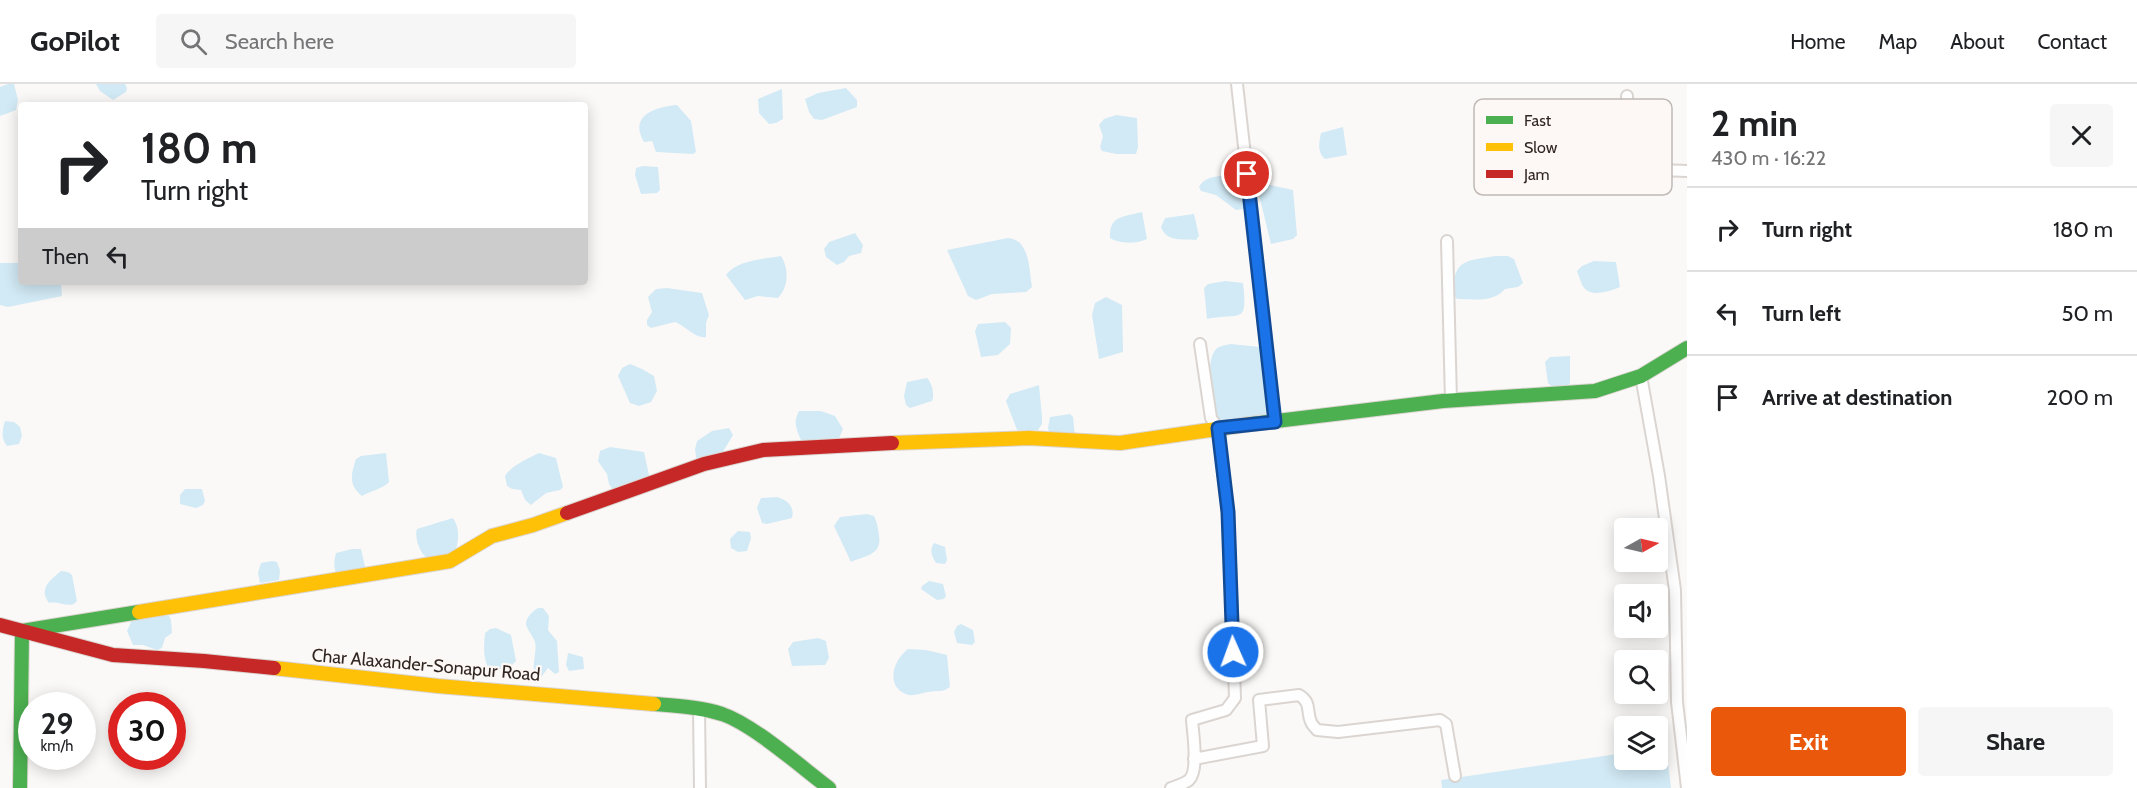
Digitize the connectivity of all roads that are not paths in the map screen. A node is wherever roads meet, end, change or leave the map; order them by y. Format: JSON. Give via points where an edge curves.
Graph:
{"nodes":[{"id":1,"x":1237,"y":84,"type":"edge"},
{"id":2,"x":1627,"y":96,"type":"dead end"},
{"id":3,"x":1627,"y":99,"type":"edge"},
{"id":4,"x":1672,"y":170,"type":"edge"},
{"id":5,"x":1687,"y":171,"type":"edge"},
{"id":6,"x":1447,"y":242,"type":"dead end"},
{"id":7,"x":1200,"y":344,"type":"dead end"},
{"id":8,"x":1687,"y":348,"type":"edge"},
{"id":9,"x":1641,"y":376,"type":"junction"},
{"id":10,"x":1451,"y":401,"type":"junction"},
{"id":11,"x":1275,"y":422,"type":"junction"},
{"id":12,"x":1218,"y":428,"type":"junction"},
{"id":13,"x":0,"y":625,"type":"edge"},
{"id":14,"x":22,"y":630,"type":"junction"},
{"id":15,"x":699,"y":708,"type":"junction"},
{"id":16,"x":1194,"y":759,"type":"junction"},
{"id":17,"x":1455,"y":776,"type":"dead end"},
{"id":18,"x":20,"y":788,"type":"edge"},
{"id":19,"x":700,"y":788,"type":"edge"},
{"id":20,"x":829,"y":788,"type":"edge"},
{"id":21,"x":1171,"y":788,"type":"edge"},
{"id":22,"x":1687,"y":788,"type":"edge"}],
"edges":[{"from":1,"to":11,"type":"street"},
{"from":2,"to":3,"type":"street"},
{"from":4,"to":5,"type":"street"},
{"from":6,"to":10,"type":"street"},
{"from":7,"to":12,"type":"street","via":[[1211,418]]},
{"from":8,"to":9,"type":"street"},
{"from":9,"to":10,"type":"street","via":[[1595,391]]},
{"from":9,"to":22,"type":"street","via":[[1675,590],[1677,702]]},
{"from":10,"to":11,"type":"street"},
{"from":11,"to":12,"type":"street"},
{"from":12,"to":14,"type":"street","via":[[1120,443],[1029,438],[763,450],[704,464],[492,536],[450,561]]},
{"from":12,"to":16,"type":"street","via":[[1228,512],[1235,698],[1226,710],[1192,720]]},
{"from":13,"to":14,"type":"street","name":"Char Alaxander-Sonapur Road"},
{"from":14,"to":15,"type":"street","name":"Char Alaxander-Sonapur Road","via":[[113,655]]},
{"from":14,"to":18,"type":"street"},
{"from":15,"to":19,"type":"street"},
{"from":15,"to":20,"type":"street","name":"Char Alaxander-Sonapur Road","via":[[725,715],[752,730]]},
{"from":16,"to":17,"type":"street","via":[[1263,746],[1259,700],[1299,695],[1304,698],[1317,730],[1338,732],[1440,720],[1446,723]]},
{"from":16,"to":21,"type":"street","via":[[1193,775]]}]}
